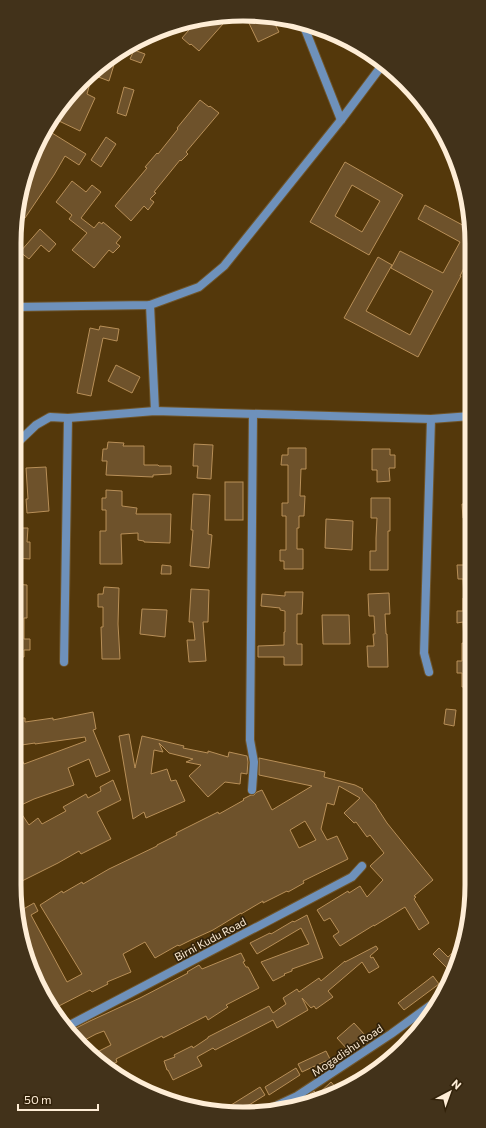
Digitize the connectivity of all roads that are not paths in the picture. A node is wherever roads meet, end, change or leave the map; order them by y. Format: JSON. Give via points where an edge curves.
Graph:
{"nodes":[{"id":1,"x":306,"y":31,"type":"edge"},
{"id":2,"x":380,"y":68,"type":"edge"},
{"id":3,"x":341,"y":120,"type":"junction"},
{"id":4,"x":150,"y":305,"type":"junction"},
{"id":5,"x":21,"y":306,"type":"edge"},
{"id":6,"x":155,"y":410,"type":"junction"},
{"id":7,"x":253,"y":414,"type":"junction"},
{"id":8,"x":465,"y":416,"type":"edge"},
{"id":9,"x":68,"y":418,"type":"junction"},
{"id":10,"x":431,"y":419,"type":"junction"},
{"id":11,"x":21,"y":439,"type":"edge"},
{"id":12,"x":64,"y":662,"type":"dead end"},
{"id":13,"x":429,"y":672,"type":"dead end"},
{"id":14,"x":252,"y":790,"type":"dead end"},
{"id":15,"x":362,"y":866,"type":"dead end"},
{"id":16,"x":429,"y":1006,"type":"edge"},
{"id":17,"x":71,"y":1025,"type":"edge"},
{"id":18,"x":280,"y":1104,"type":"edge"}],
"edges":[{"from":1,"to":3,"type":"street"},
{"from":2,"to":3,"type":"street"},
{"from":3,"to":4,"type":"street","via":[[224,266],[199,288]]},
{"from":4,"to":5,"type":"street"},
{"from":4,"to":6,"type":"street"},
{"from":6,"to":7,"type":"street"},
{"from":6,"to":9,"type":"street"},
{"from":7,"to":10,"type":"street"},
{"from":7,"to":14,"type":"street","via":[[250,740],[254,762]]},
{"from":8,"to":10,"type":"street"},
{"from":9,"to":11,"type":"street","via":[[50,417],[36,425]]},
{"from":9,"to":12,"type":"street"},
{"from":10,"to":13,"type":"street","via":[[424,653]]},
{"from":15,"to":17,"type":"street","name":"Birni Kudu Road","via":[[352,877]]},
{"from":16,"to":18,"type":"street","name":"Mogadishu Road","via":[[297,1096]]}]}
